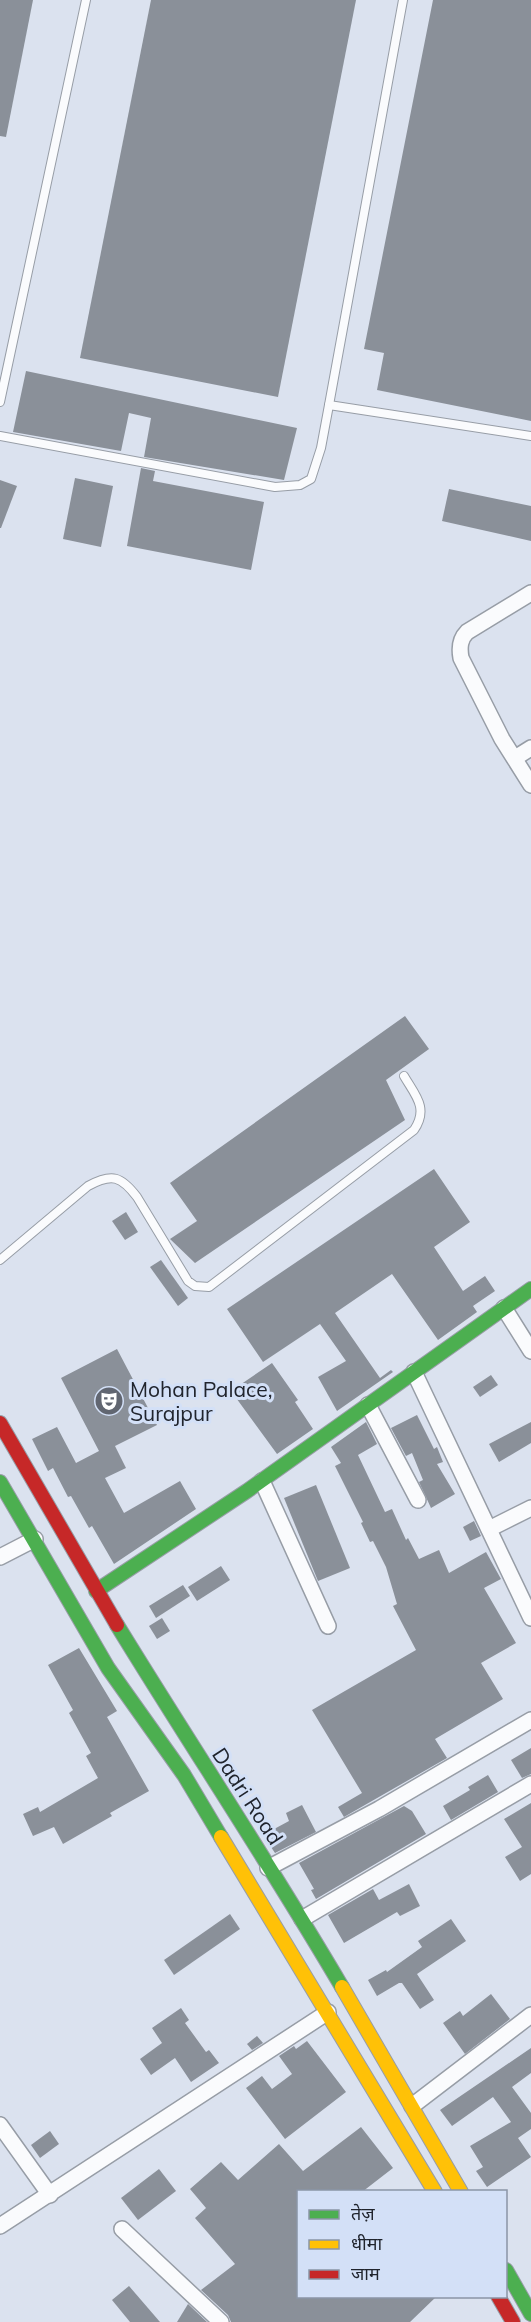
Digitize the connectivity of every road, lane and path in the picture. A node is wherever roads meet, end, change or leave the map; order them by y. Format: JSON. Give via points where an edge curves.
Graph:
{"nodes":[{"id":1,"x":86,"y":0,"type":"edge"},
{"id":2,"x":403,"y":0,"type":"edge"},
{"id":3,"x":0,"y":402,"type":"edge"},
{"id":4,"x":329,"y":405,"type":"junction"},
{"id":5,"x":0,"y":436,"type":"edge"},
{"id":6,"x":531,"y":436,"type":"edge"},
{"id":7,"x":531,"y":593,"type":"edge"},
{"id":8,"x":531,"y":748,"type":"edge"},
{"id":9,"x":515,"y":758,"type":"junction"},
{"id":10,"x":531,"y":785,"type":"edge"},
{"id":11,"x":404,"y":1076,"type":"dead end"},
{"id":12,"x":0,"y":1260,"type":"edge"},
{"id":13,"x":531,"y":1289,"type":"edge"},
{"id":14,"x":504,"y":1308,"type":"junction"},
{"id":15,"x":531,"y":1351,"type":"edge"},
{"id":16,"x":414,"y":1372,"type":"junction"},
{"id":17,"x":368,"y":1405,"type":"junction"},
{"id":18,"x":0,"y":1423,"type":"edge"},
{"id":19,"x":262,"y":1481,"type":"junction"},
{"id":20,"x":0,"y":1482,"type":"edge"},
{"id":21,"x":418,"y":1500,"type":"dead end"},
{"id":22,"x":531,"y":1508,"type":"edge"},
{"id":23,"x":489,"y":1529,"type":"junction"},
{"id":24,"x":35,"y":1539,"type":"junction"},
{"id":25,"x":0,"y":1557,"type":"edge"},
{"id":26,"x":96,"y":1591,"type":"junction"},
{"id":27,"x":531,"y":1618,"type":"edge"},
{"id":28,"x":328,"y":1626,"type":"dead end"},
{"id":29,"x":531,"y":1720,"type":"edge"},
{"id":30,"x":531,"y":1784,"type":"edge"},
{"id":31,"x":268,"y":1868,"type":"junction"},
{"id":32,"x":302,"y":1919,"type":"junction"},
{"id":33,"x":328,"y":2012,"type":"junction"},
{"id":34,"x":531,"y":2015,"type":"edge"},
{"id":35,"x":412,"y":2106,"type":"junction"},
{"id":36,"x":0,"y":2125,"type":"edge"},
{"id":37,"x":434,"y":2190,"type":"edge"},
{"id":38,"x":460,"y":2190,"type":"edge"},
{"id":39,"x":50,"y":2195,"type":"junction"},
{"id":40,"x":0,"y":2226,"type":"edge"},
{"id":41,"x":122,"y":2229,"type":"dead end"},
{"id":42,"x":507,"y":2272,"type":"edge"},
{"id":43,"x":499,"y":2298,"type":"edge"},
{"id":44,"x":531,"y":2314,"type":"edge"},
{"id":45,"x":507,"y":2320,"type":"edge"},
{"id":46,"x":221,"y":2322,"type":"edge"}],
"edges":[{"from":1,"to":3,"type":"lane"},
{"from":2,"to":4,"type":"lane"},
{"from":4,"to":5,"type":"lane","via":[[311,479],[292,486],[276,487]]},
{"from":4,"to":6,"type":"lane"},
{"from":7,"to":9,"type":"street","via":[[467,632],[460,650],[485,707]]},
{"from":8,"to":9,"type":"street"},
{"from":9,"to":10,"type":"street"},
{"from":11,"to":12,"type":"lane","via":[[421,1107],[422,1119],[414,1130],[209,1287],[188,1281],[128,1184],[114,1177],[88,1186]]},
{"from":13,"to":14,"type":"main road"},
{"from":14,"to":15,"type":"street"},
{"from":14,"to":16,"type":"main road"},
{"from":16,"to":17,"type":"main road"},
{"from":16,"to":23,"type":"street"},
{"from":17,"to":19,"type":"main road"},
{"from":17,"to":21,"type":"street"},
{"from":18,"to":26,"type":"main road","name":"Dadri Road"},
{"from":19,"to":26,"type":"main road"},
{"from":19,"to":28,"type":"street"},
{"from":20,"to":24,"type":"main road","name":"Dadri Road"},
{"from":22,"to":23,"type":"street"},
{"from":23,"to":27,"type":"street"},
{"from":24,"to":25,"type":"street"},
{"from":24,"to":33,"type":"main road","name":"Dadri Road","via":[[108,1668],[184,1775]]},
{"from":26,"to":31,"type":"main road","name":"Dadri Road"},
{"from":29,"to":31,"type":"street","via":[[379,1809]]},
{"from":30,"to":32,"type":"street"},
{"from":31,"to":32,"type":"main road","name":"Dadri Road"},
{"from":32,"to":35,"type":"main road","name":"Dadri Road"},
{"from":33,"to":37,"type":"main road","name":"Dadri Road"},
{"from":33,"to":39,"type":"street"},
{"from":34,"to":35,"type":"street"},
{"from":35,"to":38,"type":"main road","name":"Dadri Road"},
{"from":36,"to":39,"type":"street"},
{"from":39,"to":40,"type":"street"},
{"from":41,"to":46,"type":"street"},
{"from":42,"to":44,"type":"main road"},
{"from":43,"to":45,"type":"main road"}]}
